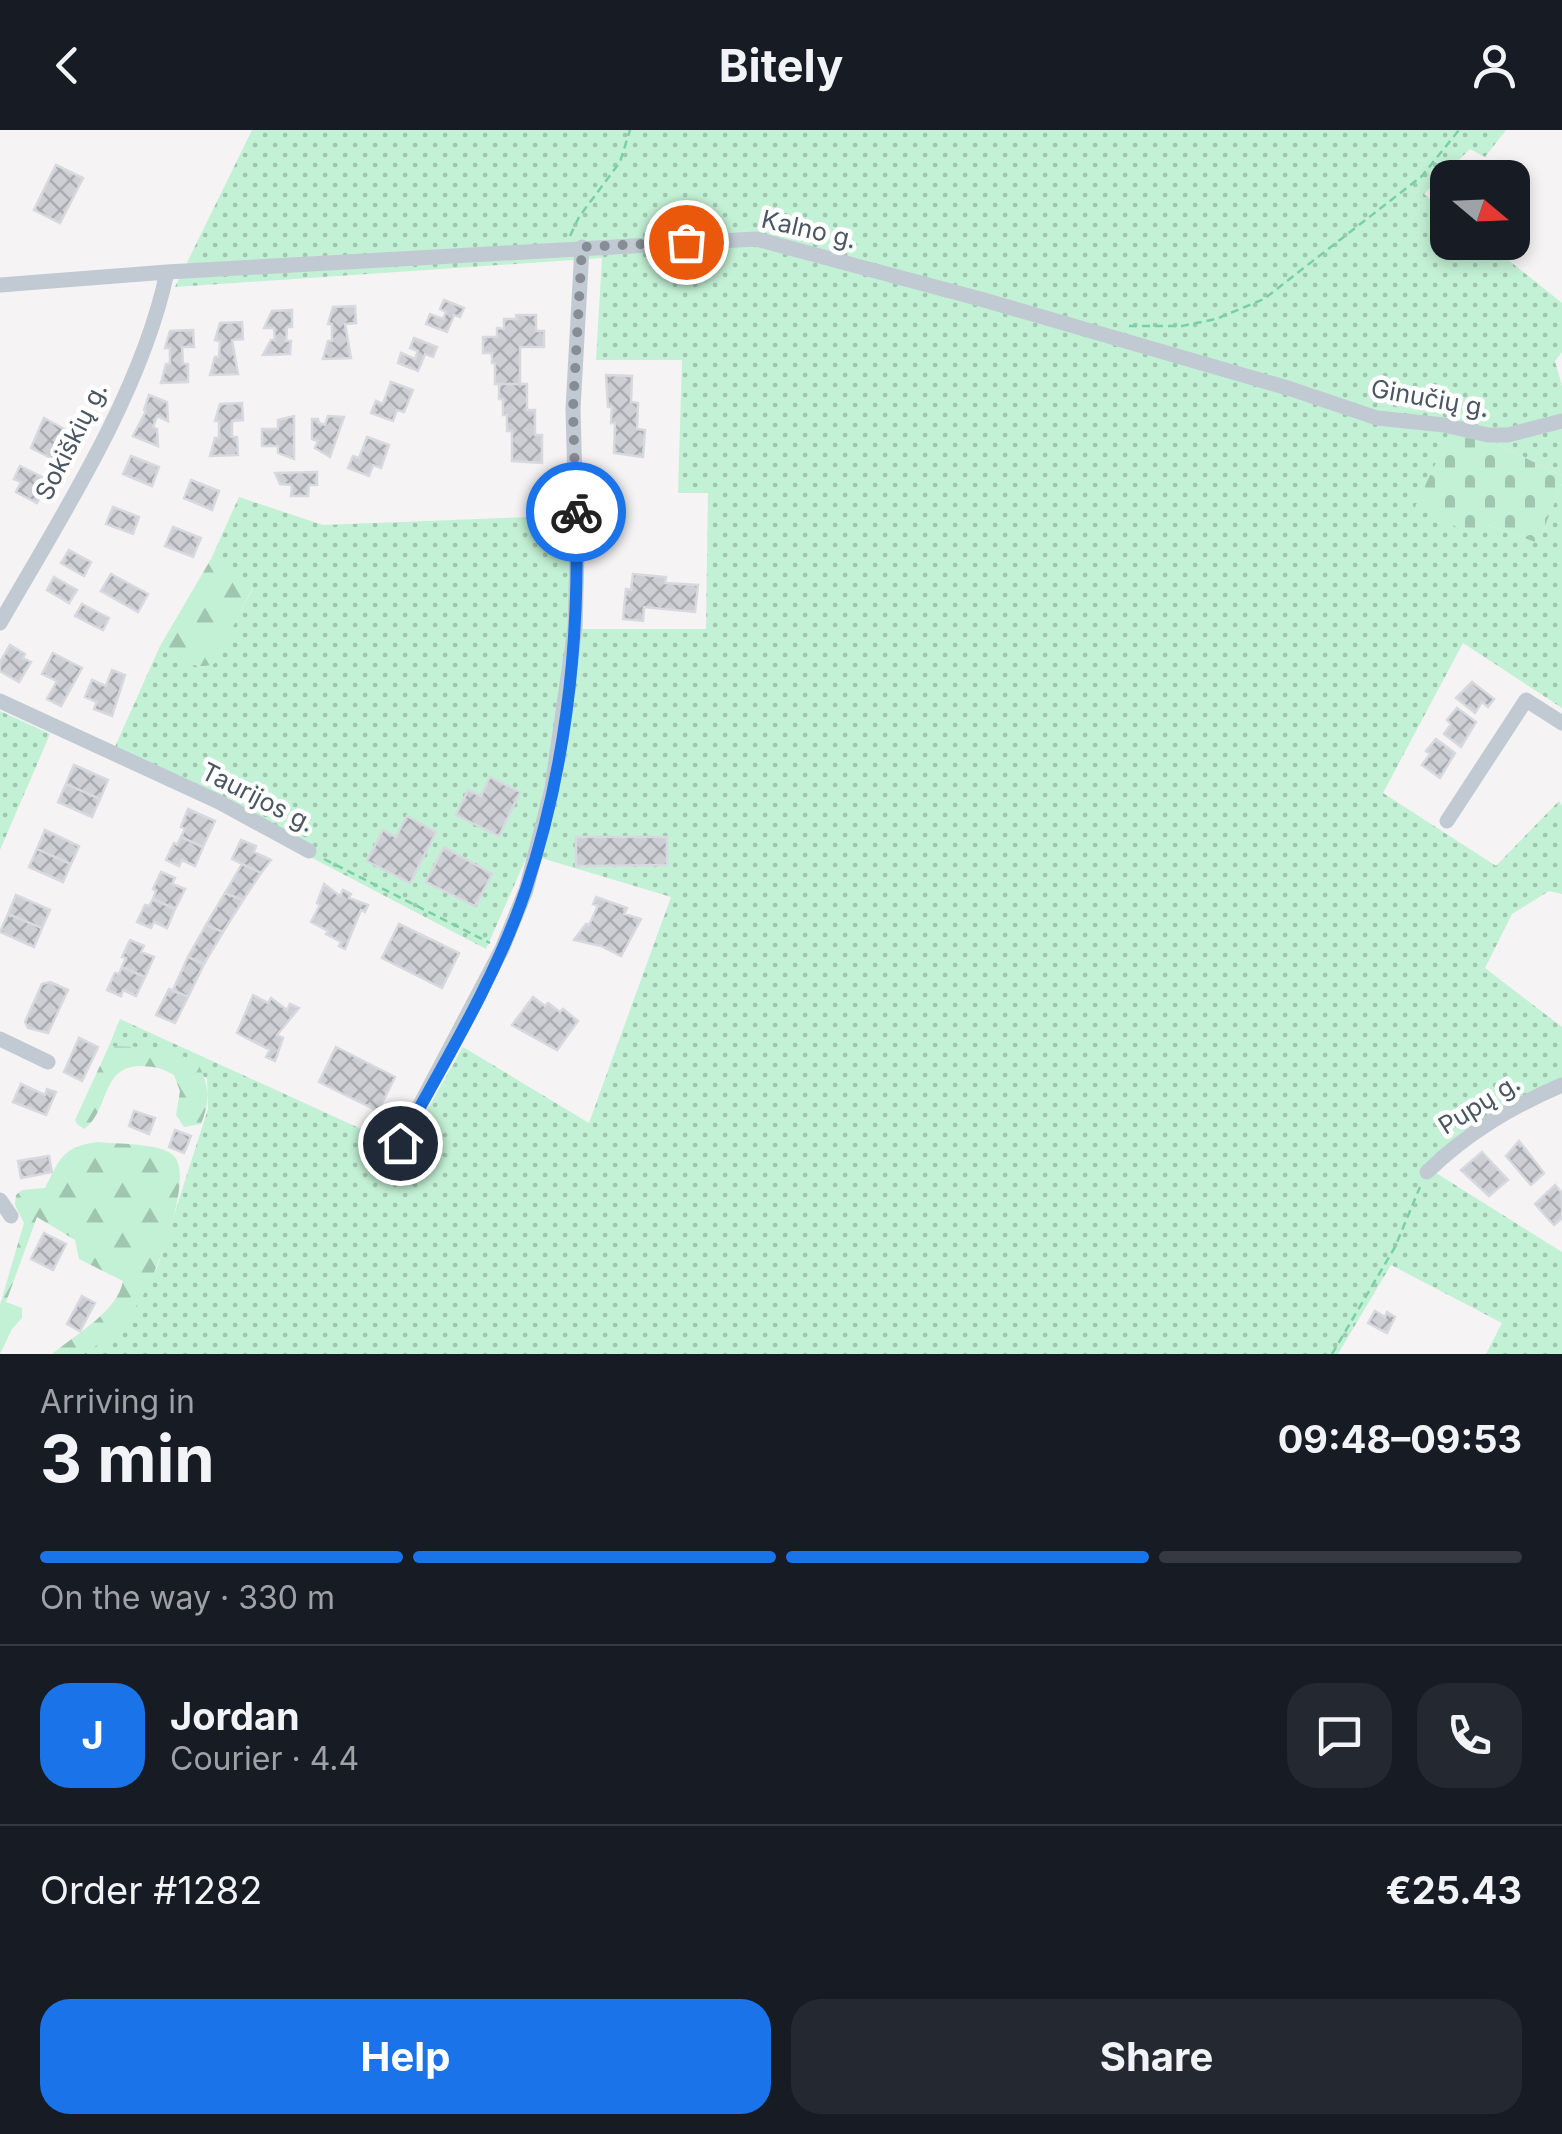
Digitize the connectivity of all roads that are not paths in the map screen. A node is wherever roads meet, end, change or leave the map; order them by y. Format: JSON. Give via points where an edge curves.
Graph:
{"nodes":[{"id":1,"x":574,"y":248,"type":"junction"},
{"id":2,"x":167,"y":272,"type":"junction"},
{"id":3,"x":0,"y":285,"type":"edge"},
{"id":4,"x":1291,"y":389,"type":"joint"},
{"id":5,"x":1562,"y":421,"type":"edge"},
{"id":6,"x":0,"y":623,"type":"edge"},
{"id":7,"x":0,"y":701,"type":"edge"},
{"id":8,"x":1562,"y":723,"type":"edge"},
{"id":9,"x":1447,"y":822,"type":"dead end"},
{"id":10,"x":309,"y":851,"type":"road end"},
{"id":11,"x":0,"y":1040,"type":"edge"},
{"id":12,"x":48,"y":1062,"type":"dead end"},
{"id":13,"x":1562,"y":1084,"type":"edge"},
{"id":14,"x":400,"y":1143,"type":"dead end"},
{"id":15,"x":1427,"y":1172,"type":"road end"},
{"id":16,"x":0,"y":1200,"type":"edge"},
{"id":17,"x":11,"y":1216,"type":"dead end"}],
"edges":[{"from":1,"to":2,"type":"street","name":"Kalno g."},
{"from":1,"to":4,"type":"street","name":"Kalno g.","via":[[756,239]]},
{"from":1,"to":14,"type":"street","via":[[575,628],[552,788],[526,890],[502,948]]},
{"from":2,"to":3,"type":"street","name":"Kalno g."},
{"from":2,"to":6,"type":"street","name":"Sokiškių g.","via":[[144,350],[106,430]]},
{"from":4,"to":5,"type":"street","name":"Ginučių g.","via":[[1376,418],[1488,435]]},
{"from":7,"to":10,"type":"street","name":"Taurijos g."},
{"from":8,"to":9,"type":"street","via":[[1526,700]]},
{"from":11,"to":12,"type":"street"},
{"from":13,"to":15,"type":"street","name":"Pupų g.","via":[[1457,1142]]},
{"from":16,"to":17,"type":"street"}]}
